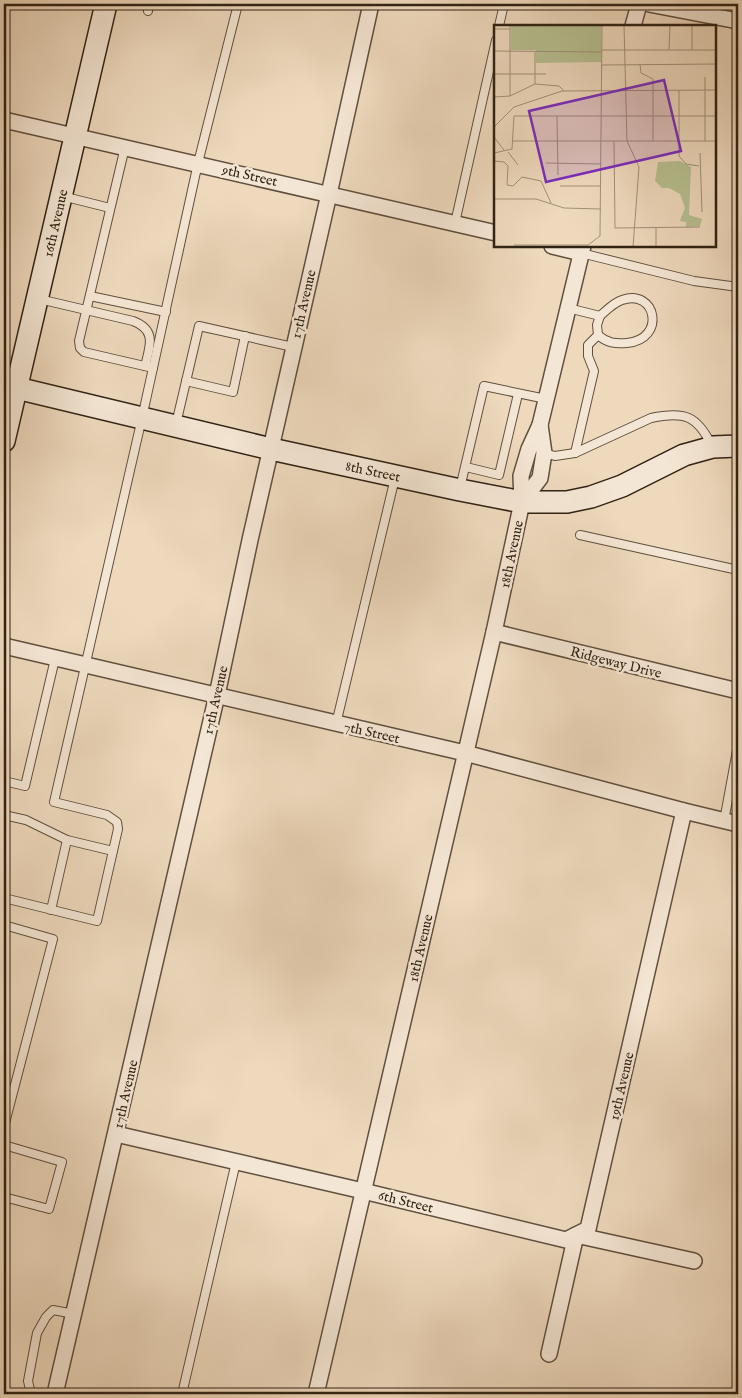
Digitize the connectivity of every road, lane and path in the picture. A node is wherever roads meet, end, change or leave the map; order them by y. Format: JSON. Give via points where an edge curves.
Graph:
{"nodes":[{"id":1,"x":106,"y":4,"type":"edge"},
{"id":2,"x":238,"y":4,"type":"edge"},
{"id":3,"x":371,"y":4,"type":"edge"},
{"id":4,"x":504,"y":4,"type":"edge"},
{"id":5,"x":639,"y":4,"type":"edge"},
{"id":6,"x":649,"y":4,"type":"edge"},
{"id":7,"x":738,"y":21,"type":"edge"},
{"id":8,"x":499,"y":25,"type":"edge"},
{"id":9,"x":633,"y":25,"type":"edge"},
{"id":10,"x":494,"y":49,"type":"edge"},
{"id":11,"x":4,"y":120,"type":"edge"},
{"id":12,"x":76,"y":135,"type":"junction"},
{"id":13,"x":125,"y":147,"type":"junction"},
{"id":14,"x":198,"y":164,"type":"junction"},
{"id":15,"x":329,"y":194,"type":"junction"},
{"id":16,"x":62,"y":196,"type":"junction"},
{"id":17,"x":110,"y":208,"type":"junction"},
{"id":18,"x":455,"y":223,"type":"junction"},
{"id":19,"x":494,"y":233,"type":"edge"},
{"id":20,"x":567,"y":248,"type":"edge"},
{"id":21,"x":582,"y":250,"type":"edge"},
{"id":22,"x":738,"y":287,"type":"edge"},
{"id":23,"x":90,"y":296,"type":"junction"},
{"id":24,"x":37,"y":298,"type":"junction"},
{"id":25,"x":568,"y":308,"type":"junction"},
{"id":26,"x":87,"y":310,"type":"junction"},
{"id":27,"x":166,"y":312,"type":"junction"},
{"id":28,"x":600,"y":316,"type":"junction"},
{"id":29,"x":598,"y":335,"type":"junction"},
{"id":30,"x":245,"y":336,"type":"junction"},
{"id":31,"x":293,"y":347,"type":"junction"},
{"id":32,"x":149,"y":367,"type":"junction"},
{"id":33,"x":186,"y":381,"type":"junction"},
{"id":34,"x":10,"y":386,"type":"edge"},
{"id":35,"x":518,"y":394,"type":"junction"},
{"id":36,"x":546,"y":399,"type":"junction"},
{"id":37,"x":142,"y":418,"type":"junction"},
{"id":38,"x":540,"y":425,"type":"junction"},
{"id":39,"x":176,"y":427,"type":"junction"},
{"id":40,"x":4,"y":441,"type":"edge"},
{"id":41,"x":738,"y":446,"type":"edge"},
{"id":42,"x":713,"y":447,"type":"junction"},
{"id":43,"x":271,"y":449,"type":"junction"},
{"id":44,"x":544,"y":453,"type":"junction"},
{"id":45,"x":575,"y":453,"type":"junction"},
{"id":46,"x":466,"y":467,"type":"junction"},
{"id":47,"x":396,"y":476,"type":"junction"},
{"id":48,"x":460,"y":490,"type":"junction"},
{"id":49,"x":522,"y":502,"type":"junction"},
{"id":50,"x":580,"y":535,"type":"dead end"},
{"id":51,"x":738,"y":570,"type":"edge"},
{"id":52,"x":494,"y":632,"type":"junction"},
{"id":53,"x":4,"y":646,"type":"edge"},
{"id":54,"x":55,"y":659,"type":"junction"},
{"id":55,"x":85,"y":666,"type":"junction"},
{"id":56,"x":738,"y":691,"type":"edge"},
{"id":57,"x":217,"y":695,"type":"junction"},
{"id":58,"x":336,"y":724,"type":"junction"},
{"id":59,"x":738,"y":744,"type":"edge"},
{"id":60,"x":465,"y":754,"type":"junction"},
{"id":61,"x":4,"y":781,"type":"edge"},
{"id":62,"x":684,"y":811,"type":"junction"},
{"id":63,"x":4,"y":814,"type":"edge"},
{"id":64,"x":731,"y":822,"type":"edge"},
{"id":65,"x":67,"y":840,"type":"junction"},
{"id":66,"x":113,"y":851,"type":"junction"},
{"id":67,"x":4,"y":898,"type":"edge"},
{"id":68,"x":51,"y":910,"type":"junction"},
{"id":69,"x":4,"y":925,"type":"edge"},
{"id":70,"x":6,"y":1108,"type":"edge"},
{"id":71,"x":4,"y":1127,"type":"edge"},
{"id":72,"x":116,"y":1134,"type":"junction"},
{"id":73,"x":4,"y":1145,"type":"edge"},
{"id":74,"x":236,"y":1162,"type":"junction"},
{"id":75,"x":364,"y":1191,"type":"junction"},
{"id":76,"x":4,"y":1197,"type":"edge"},
{"id":77,"x":576,"y":1235,"type":"junction"},
{"id":78,"x":694,"y":1262,"type":"dead end"},
{"id":79,"x":74,"y":1314,"type":"junction"},
{"id":80,"x":549,"y":1354,"type":"dead end"},
{"id":81,"x":31,"y":1394,"type":"edge"},
{"id":82,"x":55,"y":1394,"type":"edge"},
{"id":83,"x":182,"y":1394,"type":"edge"},
{"id":84,"x":316,"y":1394,"type":"edge"}],
"edges":[{"from":1,"to":12,"type":"main road","name":"16th Avenue"},
{"from":2,"to":14,"type":"lane"},
{"from":3,"to":15,"type":"street","name":"17th Avenue"},
{"from":4,"to":8,"type":"lane"},
{"from":5,"to":9,"type":"street"},
{"from":6,"to":7,"type":"street"},
{"from":10,"to":18,"type":"lane"},
{"from":11,"to":12,"type":"street","name":"9th Street"},
{"from":12,"to":13,"type":"street","name":"9th Street"},
{"from":12,"to":16,"type":"main road","name":"16th Avenue"},
{"from":13,"to":14,"type":"street","name":"9th Street"},
{"from":13,"to":17,"type":"lane"},
{"from":14,"to":15,"type":"street","name":"9th Street"},
{"from":14,"to":27,"type":"lane"},
{"from":15,"to":18,"type":"street","name":"9th Street"},
{"from":15,"to":31,"type":"street","name":"17th Avenue"},
{"from":16,"to":17,"type":"lane"},
{"from":16,"to":24,"type":"main road","name":"16th Avenue"},
{"from":17,"to":23,"type":"lane"},
{"from":18,"to":19,"type":"street","name":"9th Street"},
{"from":20,"to":21,"type":"street"},
{"from":21,"to":22,"type":"lane","via":[[694,281]]},
{"from":21,"to":25,"type":"street","name":"18th Avenue"},
{"from":23,"to":26,"type":"lane"},
{"from":23,"to":27,"type":"lane"},
{"from":24,"to":26,"type":"lane"},
{"from":24,"to":34,"type":"main road","name":"16th Avenue"},
{"from":25,"to":28,"type":"lane"},
{"from":25,"to":36,"type":"street","name":"18th Avenue"},
{"from":26,"to":32,"type":"lane","via":[[133,321],[146,328],[150,343]]},
{"from":26,"to":32,"type":"lane","via":[[80,341],[84,352]]},
{"from":27,"to":32,"type":"lane"},
{"from":28,"to":29,"type":"lane"},
{"from":28,"to":29,"type":"lane","via":[[616,303],[633,298],[649,307],[654,317],[646,334],[631,342],[609,342]]},
{"from":29,"to":45,"type":"lane","via":[[588,345],[594,371]]},
{"from":30,"to":31,"type":"lane"},
{"from":30,"to":33,"type":"lane","via":[[199,326]]},
{"from":30,"to":33,"type":"lane","via":[[233,392]]},
{"from":31,"to":43,"type":"street","name":"17th Avenue"},
{"from":32,"to":37,"type":"lane"},
{"from":33,"to":39,"type":"lane"},
{"from":34,"to":37,"type":"main road","name":"8th Street"},
{"from":34,"to":40,"type":"main road","name":"16th Avenue"},
{"from":35,"to":36,"type":"lane"},
{"from":35,"to":46,"type":"lane","via":[[499,475]]},
{"from":35,"to":46,"type":"lane","via":[[484,386]]},
{"from":36,"to":38,"type":"street","name":"18th Avenue"},
{"from":37,"to":39,"type":"main road","name":"8th Street"},
{"from":37,"to":55,"type":"lane"},
{"from":38,"to":44,"type":"street","name":"18th Avenue"},
{"from":38,"to":49,"type":"street","name":"18th Avenue","via":[[521,476]]},
{"from":39,"to":43,"type":"main road","name":"8th Street"},
{"from":41,"to":42,"type":"main road","name":"8th Street"},
{"from":42,"to":45,"type":"lane","via":[[705,432],[691,418],[668,416],[651,418]]},
{"from":42,"to":49,"type":"main road","name":"8th Street","via":[[673,459],[622,486],[591,497],[567,502]]},
{"from":43,"to":47,"type":"main road","name":"8th Street"},
{"from":43,"to":57,"type":"street","name":"17th Avenue"},
{"from":44,"to":45,"type":"lane","via":[[555,456]]},
{"from":44,"to":49,"type":"street","name":"18th Avenue","via":[[540,478]]},
{"from":46,"to":48,"type":"lane"},
{"from":47,"to":48,"type":"main road","name":"8th Street"},
{"from":47,"to":58,"type":"lane"},
{"from":48,"to":49,"type":"main road","name":"8th Street"},
{"from":49,"to":52,"type":"street","name":"18th Avenue"},
{"from":50,"to":51,"type":"lane"},
{"from":52,"to":56,"type":"street","name":"Ridgeway Drive"},
{"from":52,"to":60,"type":"street","name":"18th Avenue"},
{"from":53,"to":54,"type":"street","name":"7th Street"},
{"from":54,"to":55,"type":"street","name":"7th Street"},
{"from":54,"to":61,"type":"lane","via":[[25,786]]},
{"from":55,"to":57,"type":"street","name":"7th Street"},
{"from":55,"to":66,"type":"lane","via":[[54,802],[107,815],[117,822]]},
{"from":57,"to":58,"type":"street","name":"7th Street"},
{"from":57,"to":72,"type":"street","name":"17th Avenue"},
{"from":58,"to":60,"type":"street","name":"7th Street"},
{"from":59,"to":64,"type":"lane"},
{"from":60,"to":62,"type":"street","name":"7th Street"},
{"from":60,"to":75,"type":"street","name":"18th Avenue"},
{"from":62,"to":64,"type":"street","name":"7th Street"},
{"from":62,"to":77,"type":"street","name":"19th Avenue","via":[[588,1229]]},
{"from":63,"to":65,"type":"lane","via":[[26,820]]},
{"from":65,"to":66,"type":"lane"},
{"from":65,"to":68,"type":"lane"},
{"from":66,"to":68,"type":"lane","via":[[97,921]]},
{"from":67,"to":68,"type":"lane"},
{"from":69,"to":70,"type":"lane","via":[[53,939]]},
{"from":70,"to":71,"type":"lane"},
{"from":72,"to":74,"type":"street","name":"6th Street"},
{"from":72,"to":79,"type":"street","name":"17th Avenue"},
{"from":73,"to":76,"type":"lane","via":[[62,1162],[49,1209]]},
{"from":74,"to":75,"type":"street","name":"6th Street"},
{"from":74,"to":83,"type":"lane"},
{"from":75,"to":77,"type":"street","name":"6th Street","via":[[566,1240]]},
{"from":75,"to":84,"type":"street","name":"18th Avenue"},
{"from":77,"to":78,"type":"street","name":"6th Street"},
{"from":77,"to":80,"type":"street","name":"19th Avenue"},
{"from":79,"to":81,"type":"lane","via":[[53,1310],[37,1333],[28,1381]]},
{"from":79,"to":82,"type":"street","name":"17th Avenue"}]}
